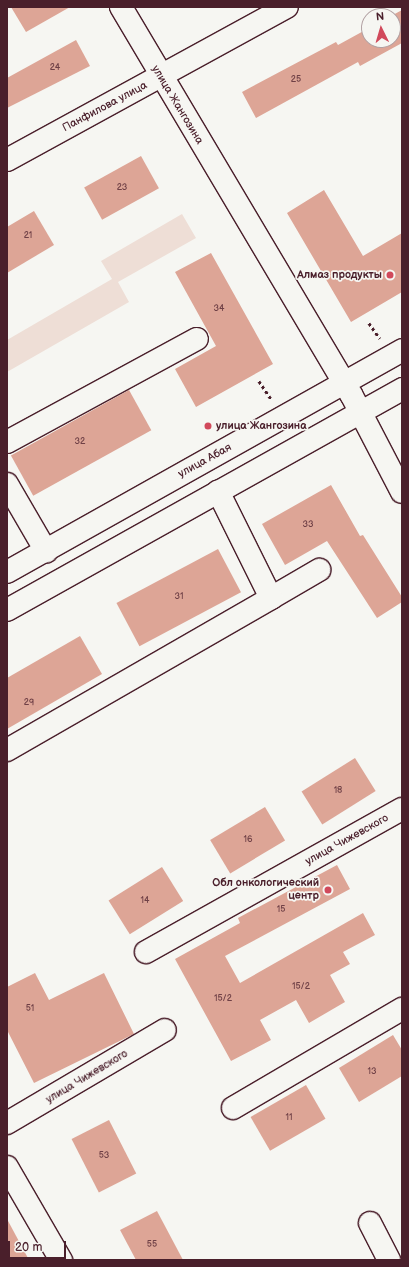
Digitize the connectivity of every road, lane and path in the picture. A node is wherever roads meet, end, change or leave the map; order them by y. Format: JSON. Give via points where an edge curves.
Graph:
{"nodes":[{"id":1,"x":121,"y":7,"type":"edge"},
{"id":2,"x":287,"y":7,"type":"edge"},
{"id":3,"x":160,"y":77,"type":"junction"},
{"id":4,"x":7,"y":160,"type":"edge"},
{"id":5,"x":197,"y":339,"type":"dead end"},
{"id":6,"x":402,"y":350,"type":"edge"},
{"id":7,"x":344,"y":382,"type":"junction"},
{"id":8,"x":402,"y":389,"type":"edge"},
{"id":9,"x":360,"y":413,"type":"junction"},
{"id":10,"x":7,"y":442,"type":"edge"},
{"id":11,"x":7,"y":484,"type":"edge"},
{"id":12,"x":218,"y":491,"type":"junction"},
{"id":13,"x":402,"y":492,"type":"edge"},
{"id":14,"x":46,"y":551,"type":"junction"},
{"id":15,"x":319,"y":570,"type":"dead end"},
{"id":16,"x":7,"y":572,"type":"edge"},
{"id":17,"x":271,"y":598,"type":"junction"},
{"id":18,"x":7,"y":610,"type":"edge"},
{"id":19,"x":7,"y":750,"type":"edge"},
{"id":20,"x":402,"y":809,"type":"edge"},
{"id":21,"x":146,"y":952,"type":"dead end"},
{"id":22,"x":402,"y":1009,"type":"edge"},
{"id":23,"x":165,"y":1030,"type":"dead end"},
{"id":24,"x":233,"y":1108,"type":"dead end"},
{"id":25,"x":7,"y":1123,"type":"edge"},
{"id":26,"x":7,"y":1167,"type":"edge"},
{"id":27,"x":370,"y":1223,"type":"dead end"},
{"id":28,"x":61,"y":1260,"type":"edge"},
{"id":29,"x":388,"y":1260,"type":"edge"}],
"edges":[{"from":1,"to":3,"type":"street","name":"улица Жангозина"},
{"from":2,"to":3,"type":"street","name":"Панфилова улица"},
{"from":3,"to":4,"type":"street","name":"Панфилова улица"},
{"from":3,"to":7,"type":"street","name":"улица Жангозина"},
{"from":5,"to":10,"type":"street"},
{"from":6,"to":7,"type":"street","name":"улица Абая"},
{"from":7,"to":9,"type":"street","name":"улица Жангозина"},
{"from":7,"to":14,"type":"street","name":"улица Абая"},
{"from":8,"to":9,"type":"street"},
{"from":9,"to":12,"type":"street"},
{"from":9,"to":13,"type":"street","name":"улица Жангозина"},
{"from":11,"to":14,"type":"street"},
{"from":12,"to":17,"type":"street"},
{"from":12,"to":18,"type":"street"},
{"from":14,"to":16,"type":"street","name":"улица Абая"},
{"from":15,"to":17,"type":"street"},
{"from":17,"to":19,"type":"street"},
{"from":20,"to":21,"type":"street","name":"улица Чижевского"},
{"from":22,"to":24,"type":"street"},
{"from":23,"to":25,"type":"street","name":"улица Чижевского"},
{"from":26,"to":28,"type":"street"},
{"from":27,"to":29,"type":"street"}]}
